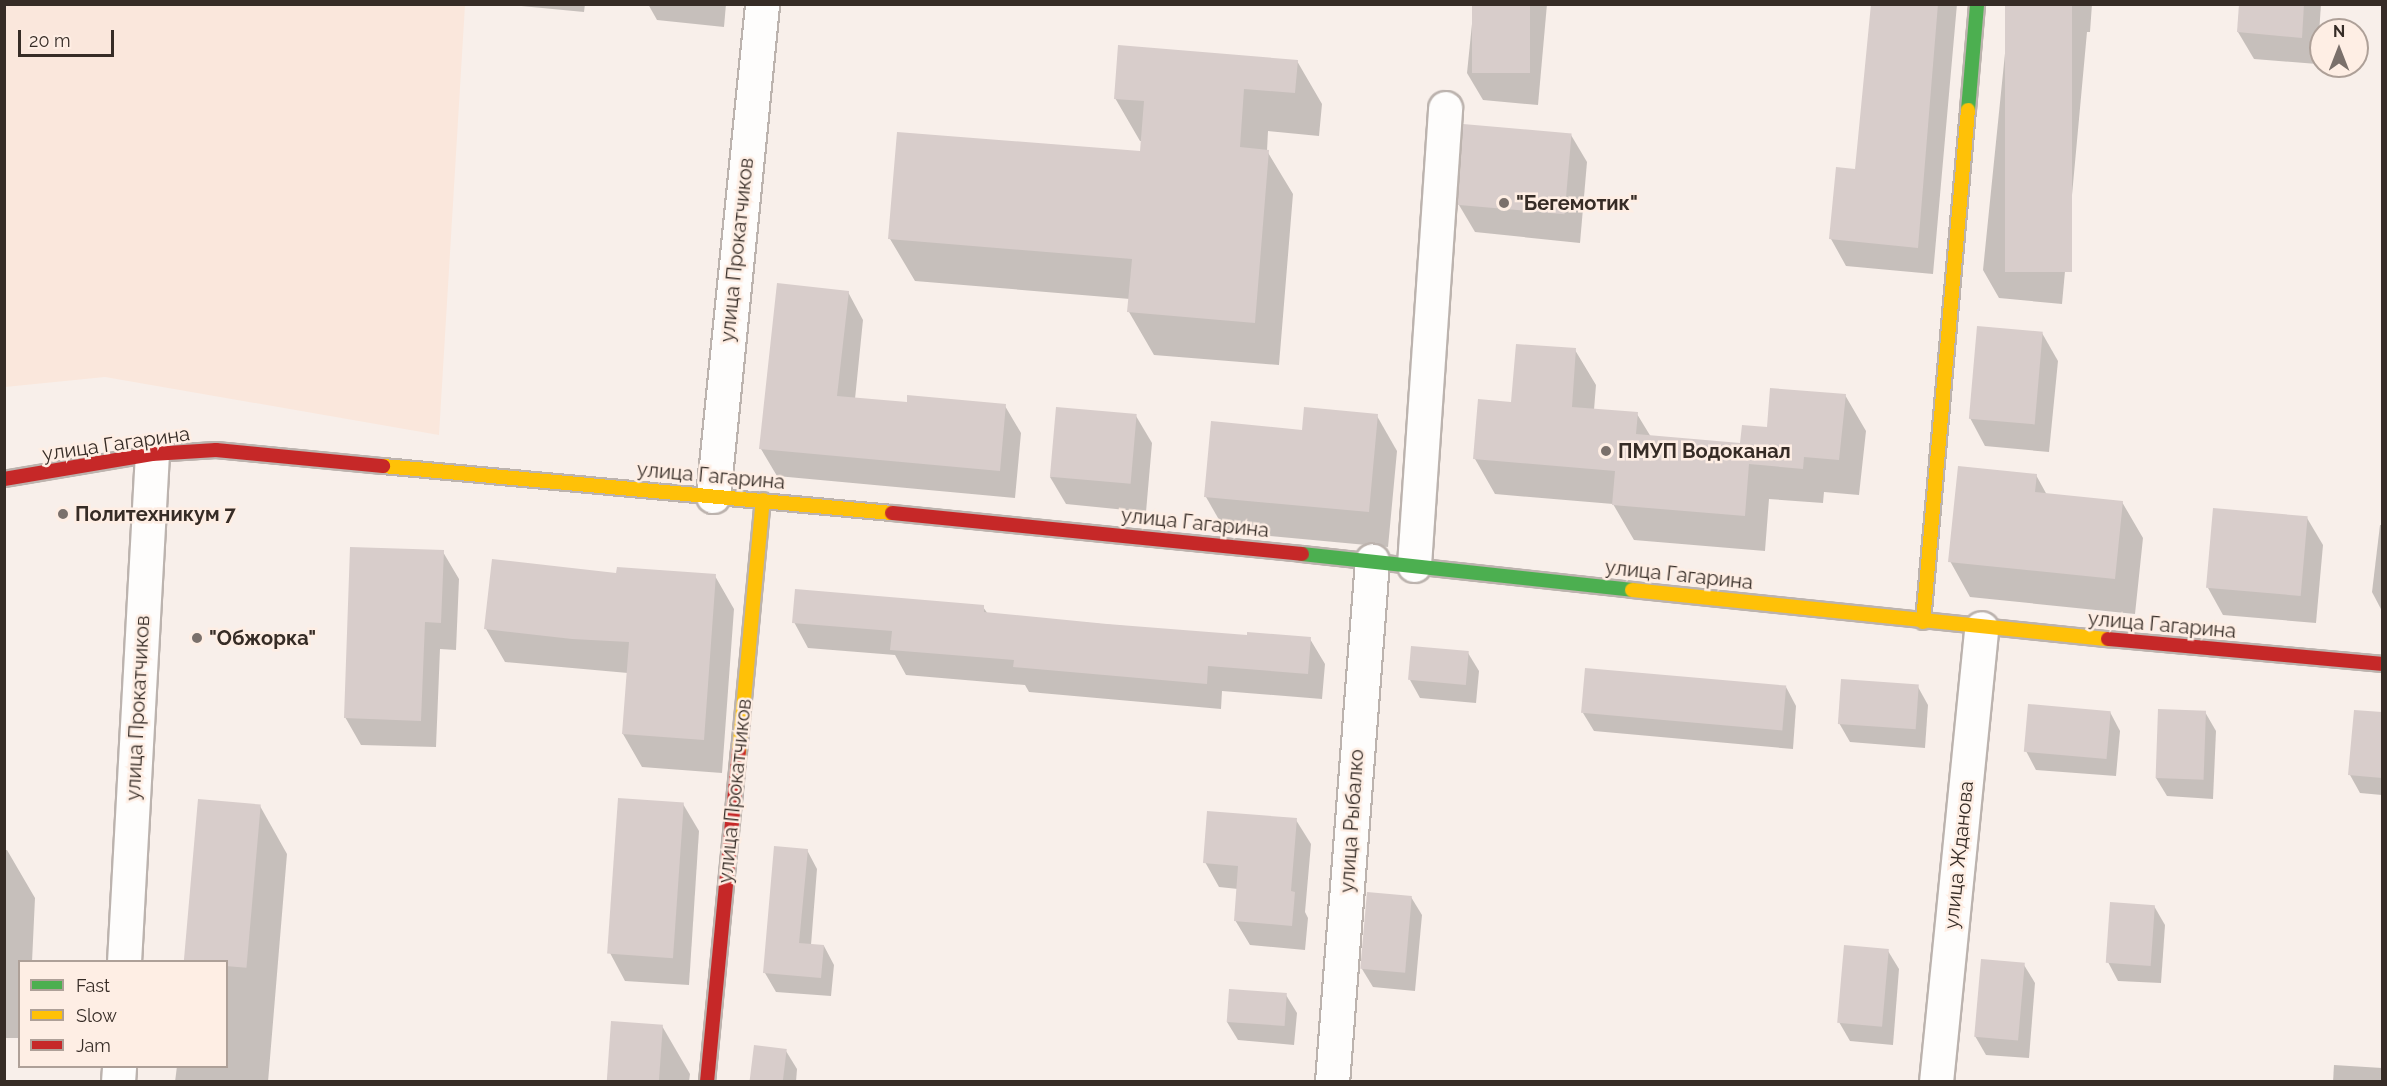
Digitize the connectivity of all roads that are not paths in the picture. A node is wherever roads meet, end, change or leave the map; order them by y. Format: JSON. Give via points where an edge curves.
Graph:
{"nodes":[{"id":1,"x":762,"y":4,"type":"edge"},
{"id":2,"x":1977,"y":4,"type":"edge"},
{"id":3,"x":1445,"y":108,"type":"dead end"},
{"id":4,"x":152,"y":454,"type":"junction"},
{"id":5,"x":4,"y":479,"type":"edge"},
{"id":6,"x":713,"y":496,"type":"junction"},
{"id":7,"x":763,"y":500,"type":"junction"},
{"id":8,"x":1372,"y":561,"type":"junction"},
{"id":9,"x":1414,"y":565,"type":"junction"},
{"id":10,"x":1923,"y":622,"type":"junction"},
{"id":11,"x":1981,"y":628,"type":"junction"},
{"id":12,"x":2382,"y":664,"type":"edge"},
{"id":13,"x":124,"y":960,"type":"edge"},
{"id":14,"x":707,"y":1082,"type":"edge"},
{"id":15,"x":1332,"y":1082,"type":"edge"},
{"id":16,"x":1936,"y":1082,"type":"edge"}],
"edges":[{"from":1,"to":6,"type":"street","name":"улица Прокатчиков"},
{"from":2,"to":10,"type":"street"},
{"from":3,"to":9,"type":"street"},
{"from":4,"to":5,"type":"street","name":"улица Гагарина"},
{"from":4,"to":6,"type":"street","name":"улица Гагарина","via":[[216,450]]},
{"from":4,"to":13,"type":"street","name":"улица Прокатчиков"},
{"from":6,"to":7,"type":"street","name":"улица Гагарина"},
{"from":7,"to":8,"type":"street","name":"улица Гагарина"},
{"from":7,"to":14,"type":"street","name":"улица Прокатчиков"},
{"from":8,"to":9,"type":"street","name":"улица Гагарина"},
{"from":8,"to":15,"type":"street","name":"улица Рыбалко"},
{"from":9,"to":10,"type":"street","name":"улица Гагарина"},
{"from":10,"to":11,"type":"street","name":"улица Гагарина"},
{"from":11,"to":12,"type":"street","name":"улица Гагарина"},
{"from":11,"to":16,"type":"street","name":"улица Жданова"}]}
